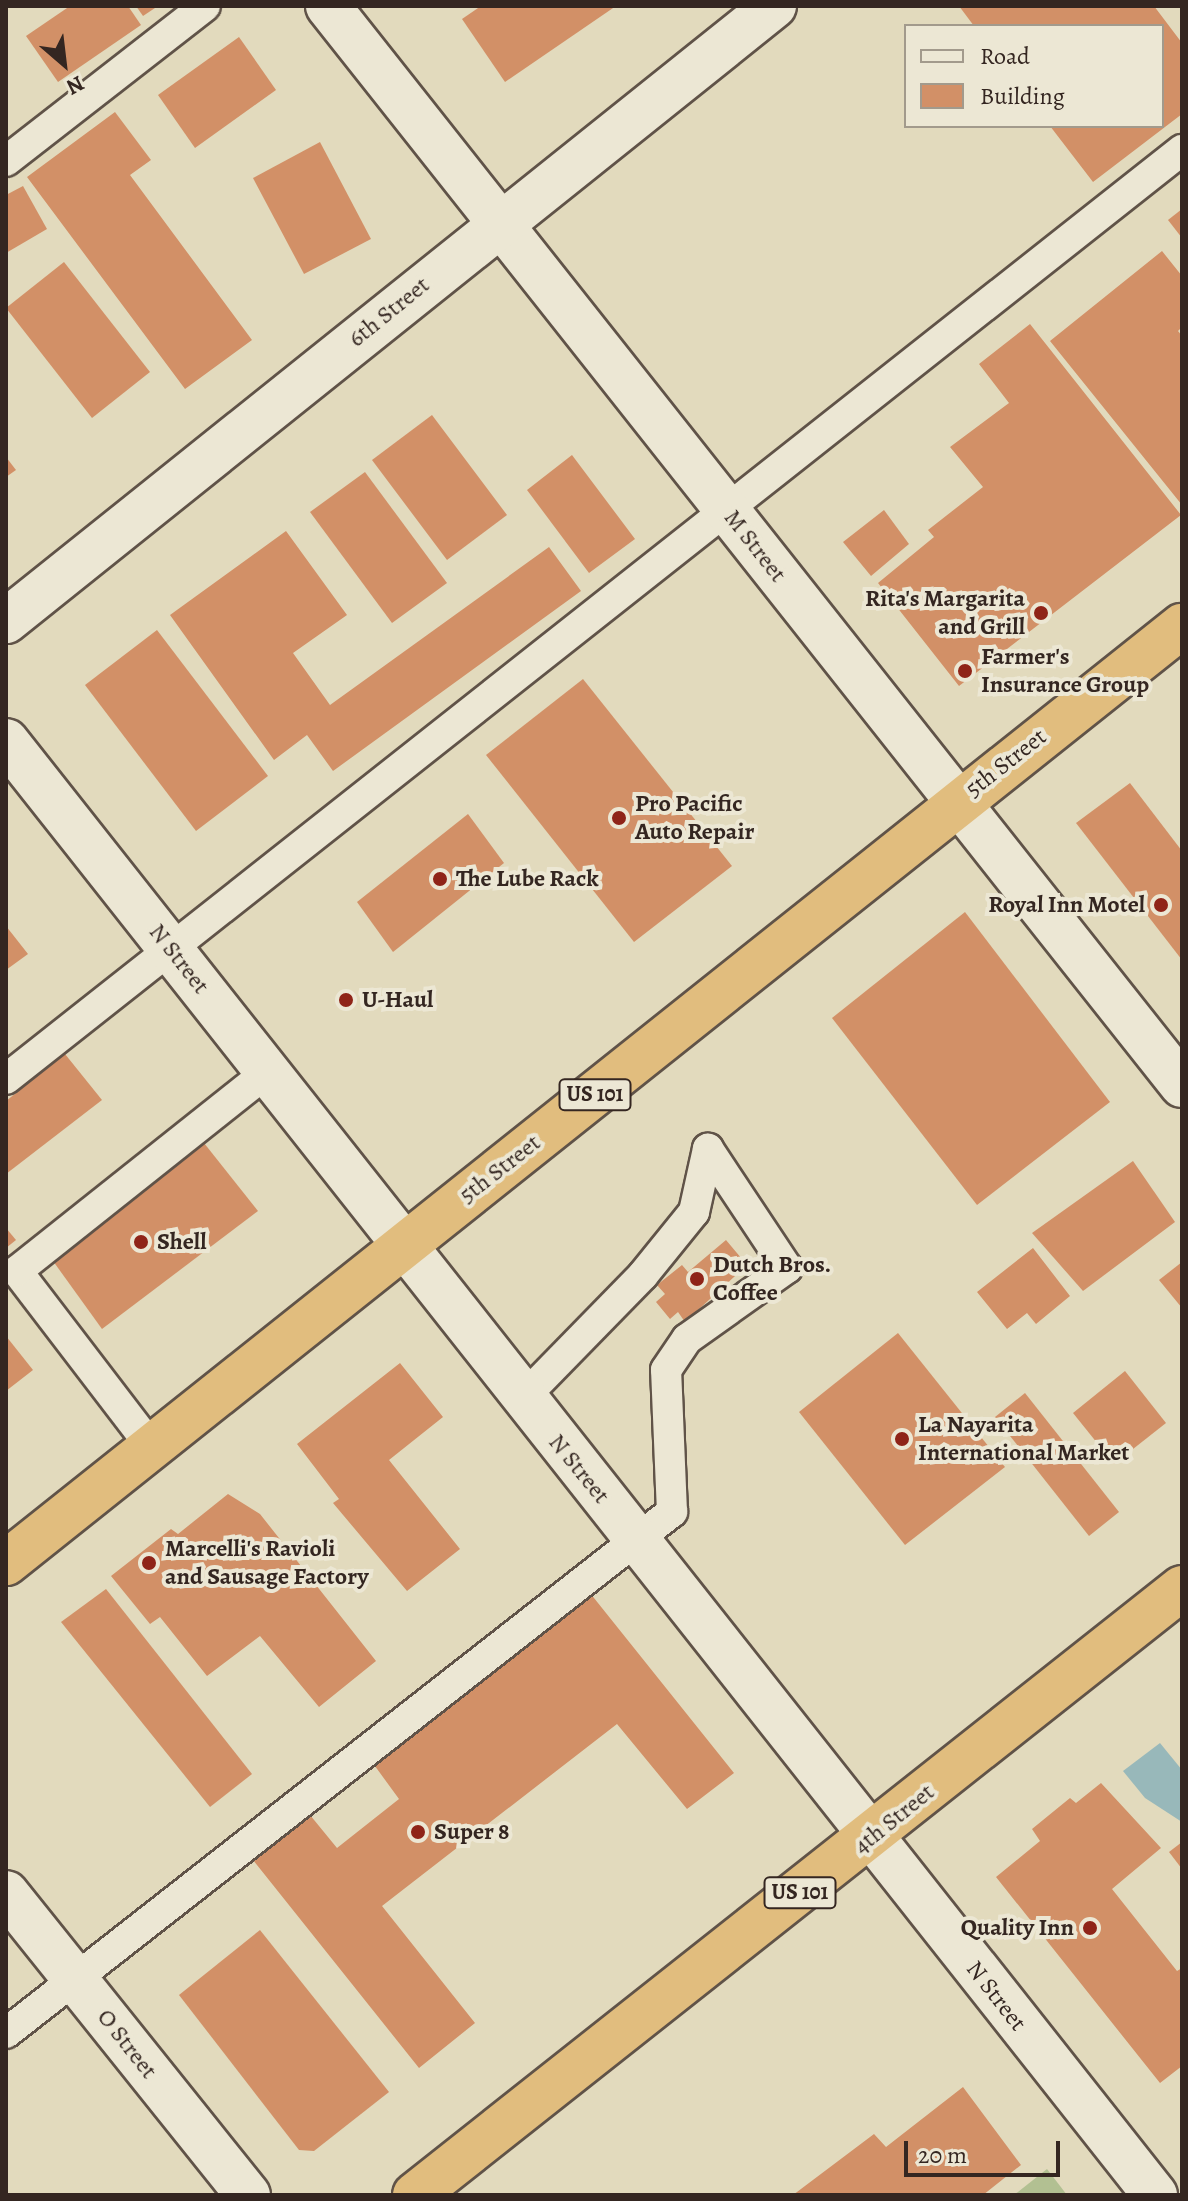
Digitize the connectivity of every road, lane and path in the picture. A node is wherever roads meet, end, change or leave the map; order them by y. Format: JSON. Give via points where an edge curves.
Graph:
{"nodes":[{"id":1,"x":205,"y":6,"type":"edge"},
{"id":2,"x":328,"y":6,"type":"edge"},
{"id":3,"x":774,"y":6,"type":"edge"},
{"id":4,"x":1182,"y":150,"type":"edge"},
{"id":5,"x":6,"y":161,"type":"edge"},
{"id":6,"x":500,"y":222,"type":"junction"},
{"id":7,"x":727,"y":510,"type":"junction"},
{"id":8,"x":6,"y":621,"type":"edge"},
{"id":9,"x":1182,"y":626,"type":"edge"},
{"id":10,"x":6,"y":741,"type":"edge"},
{"id":11,"x":957,"y":801,"type":"junction"},
{"id":12,"x":173,"y":951,"type":"junction"},
{"id":13,"x":267,"y":1072,"type":"junction"},
{"id":14,"x":6,"y":1079,"type":"edge"},
{"id":15,"x":1182,"y":1085,"type":"edge"},
{"id":16,"x":401,"y":1247,"type":"junction"},
{"id":17,"x":523,"y":1398,"type":"junction"},
{"id":18,"x":150,"y":1445,"type":"junction"},
{"id":19,"x":634,"y":1537,"type":"junction"},
{"id":20,"x":6,"y":1563,"type":"edge"},
{"id":21,"x":1182,"y":1588,"type":"edge"},
{"id":22,"x":872,"y":1836,"type":"junction"},
{"id":23,"x":6,"y":1893,"type":"edge"},
{"id":24,"x":74,"y":1976,"type":"junction"},
{"id":25,"x":6,"y":2033,"type":"edge"},
{"id":26,"x":248,"y":2195,"type":"edge"},
{"id":27,"x":415,"y":2195,"type":"edge"},
{"id":28,"x":1155,"y":2195,"type":"edge"}],
"edges":[{"from":1,"to":5,"type":"lane"},
{"from":2,"to":6,"type":"street","name":"M Street"},
{"from":3,"to":6,"type":"street","name":"6th Street"},
{"from":4,"to":7,"type":"lane"},
{"from":6,"to":7,"type":"street","name":"M Street"},
{"from":6,"to":8,"type":"street","name":"6th Street"},
{"from":7,"to":11,"type":"street","name":"M Street"},
{"from":7,"to":12,"type":"lane","via":[[226,901]]},
{"from":9,"to":11,"type":"highway","name":"5th Street","number":"US 101"},
{"from":10,"to":12,"type":"street","name":"N Street"},
{"from":11,"to":15,"type":"street","name":"M Street"},
{"from":11,"to":16,"type":"highway","name":"5th Street","number":"US 101"},
{"from":12,"to":13,"type":"street","name":"N Street"},
{"from":12,"to":14,"type":"lane"},
{"from":13,"to":16,"type":"street","name":"N Street"},
{"from":13,"to":18,"type":"lane","via":[[17,1271]]},
{"from":16,"to":17,"type":"street","name":"N Street"},
{"from":16,"to":18,"type":"highway","name":"5th Street","number":"US 101"},
{"from":17,"to":19,"type":"street","name":"N Street"},
{"from":17,"to":19,"type":"lane","via":[[643,1275],[694,1212],[708,1149],[787,1268],[687,1339],[666,1370],[672,1512]]},
{"from":18,"to":20,"type":"highway","name":"5th Street","number":"US 101"},
{"from":19,"to":22,"type":"street","name":"N Street"},
{"from":19,"to":24,"type":"lane"},
{"from":21,"to":22,"type":"highway","name":"4th Street","number":"US 101"},
{"from":22,"to":27,"type":"highway","name":"4th Street","number":"US 101"},
{"from":22,"to":28,"type":"street","name":"N Street"},
{"from":23,"to":24,"type":"street","name":"O Street"},
{"from":24,"to":25,"type":"lane"},
{"from":24,"to":26,"type":"street","name":"O Street"}]}
